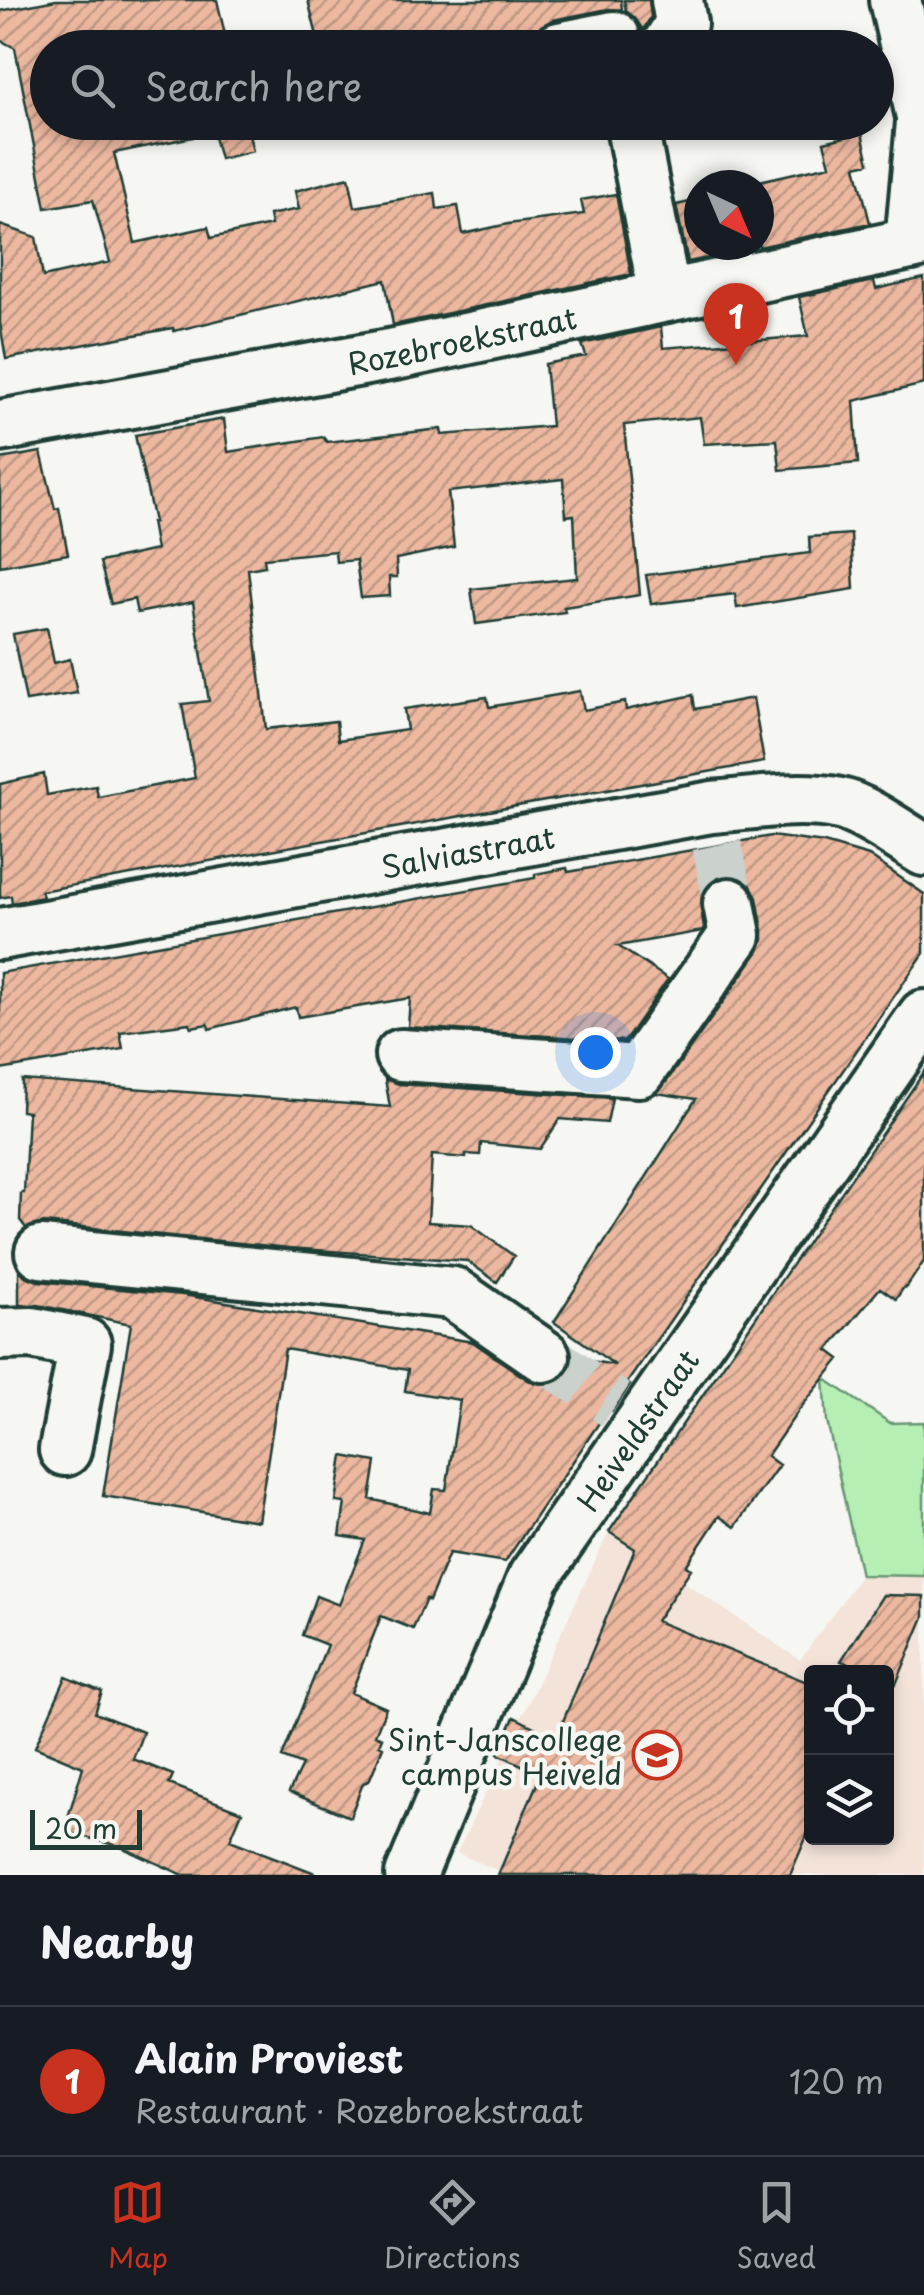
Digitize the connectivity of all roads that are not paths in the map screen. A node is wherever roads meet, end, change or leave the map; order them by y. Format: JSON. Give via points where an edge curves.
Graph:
{"nodes":[{"id":1,"x":678,"y":0,"type":"edge"},
{"id":2,"x":896,"y":0,"type":"edge"},
{"id":3,"x":678,"y":30,"type":"edge"},
{"id":4,"x":923,"y":123,"type":"edge"},
{"id":5,"x":635,"y":140,"type":"edge"},
{"id":6,"x":659,"y":140,"type":"edge"},
{"id":7,"x":670,"y":206,"type":"dead end"},
{"id":8,"x":918,"y":242,"type":"edge"},
{"id":9,"x":680,"y":287,"type":"junction"},
{"id":10,"x":0,"y":426,"type":"edge"},
{"id":11,"x":924,"y":850,"type":"edge"},
{"id":12,"x":729,"y":904,"type":"tunnel mouth"},
{"id":13,"x":0,"y":934,"type":"edge"},
{"id":14,"x":924,"y":1016,"type":"edge"},
{"id":15,"x":401,"y":1056,"type":"dead end"},
{"id":16,"x":41,"y":1252,"type":"dead end"},
{"id":17,"x":0,"y":1334,"type":"edge"},
{"id":18,"x":544,"y":1356,"type":"tunnel mouth"},
{"id":19,"x":65,"y":1450,"type":"dead end"},
{"id":20,"x":411,"y":1875,"type":"edge"}],
"edges":[{"from":1,"to":3,"type":"street"},
{"from":2,"to":4,"type":"street"},
{"from":4,"to":8,"type":"street"},
{"from":5,"to":9,"type":"street"},
{"from":6,"to":7,"type":"street"},
{"from":8,"to":9,"type":"street","name":"Rozebroekstraat"},
{"from":9,"to":10,"type":"street","name":"Rozebroekstraat","via":[[400,353]]},
{"from":11,"to":13,"type":"street","name":"Salviastraat","via":[[843,804],[798,800],[714,826]]},
{"from":12,"to":15,"type":"street","via":[[735,935],[638,1070]]},
{"from":14,"to":20,"type":"street","name":"Heiveldstraat","via":[[629,1414],[534,1578]]},
{"from":16,"to":18,"type":"street","via":[[453,1293]]},
{"from":17,"to":19,"type":"street","via":[[85,1344]]}]}
